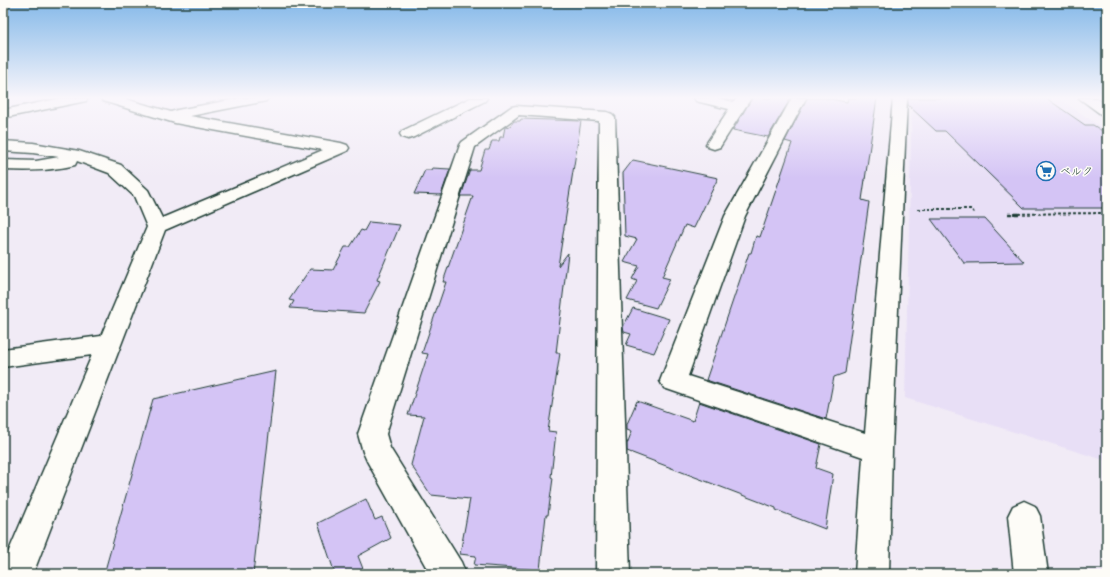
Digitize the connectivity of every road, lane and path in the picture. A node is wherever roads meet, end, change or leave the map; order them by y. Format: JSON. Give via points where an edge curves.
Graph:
{"nodes":[{"id":1,"x":216,"y":125,"type":"edge"},
{"id":2,"x":426,"y":125,"type":"edge"},
{"id":3,"x":496,"y":125,"type":"edge"},
{"id":4,"x":607,"y":125,"type":"edge"},
{"id":5,"x":726,"y":125,"type":"edge"},
{"id":6,"x":784,"y":125,"type":"edge"},
{"id":7,"x":899,"y":125,"type":"edge"},
{"id":8,"x":408,"y":134,"type":"dead end"},
{"id":9,"x":714,"y":144,"type":"dead end"},
{"id":10,"x":3,"y":146,"type":"edge"},
{"id":11,"x":87,"y":158,"type":"junction"},
{"id":12,"x":3,"y":166,"type":"edge"},
{"id":13,"x":1107,"y":213,"type":"edge"},
{"id":14,"x":975,"y":214,"type":"dead end"},
{"id":15,"x":1008,"y":214,"type":"dead end"},
{"id":16,"x":893,"y":224,"type":"junction"},
{"id":17,"x":157,"y":227,"type":"junction"},
{"id":18,"x":110,"y":344,"type":"junction"},
{"id":19,"x":3,"y":358,"type":"edge"},
{"id":20,"x":878,"y":450,"type":"junction"},
{"id":21,"x":1024,"y":516,"type":"dead end"},
{"id":22,"x":16,"y":574,"type":"edge"},
{"id":23,"x":449,"y":574,"type":"edge"},
{"id":24,"x":613,"y":574,"type":"edge"},
{"id":25,"x":872,"y":574,"type":"edge"},
{"id":26,"x":1031,"y":574,"type":"edge"}],
"edges":[{"from":1,"to":17,"type":"street","via":[[341,148]]},
{"from":2,"to":8,"type":"street"},
{"from":3,"to":23,"type":"street","via":[[468,145],[372,434],[377,452]]},
{"from":4,"to":24,"type":"street"},
{"from":5,"to":9,"type":"street"},
{"from":6,"to":20,"type":"street","via":[[735,216],[673,381]]},
{"from":7,"to":16,"type":"street"},
{"from":10,"to":11,"type":"street","via":[[33,148]]},
{"from":11,"to":12,"type":"street","via":[[36,166]]},
{"from":11,"to":17,"type":"street","via":[[115,169],[142,194]]},
{"from":13,"to":15,"type":"path"},
{"from":14,"to":16,"type":"path","via":[[970,209],[914,209],[915,229]]},
{"from":16,"to":20,"type":"street"},
{"from":17,"to":18,"type":"street"},
{"from":18,"to":19,"type":"street"},
{"from":18,"to":22,"type":"street"},
{"from":20,"to":25,"type":"street"},
{"from":21,"to":26,"type":"street"}]}
